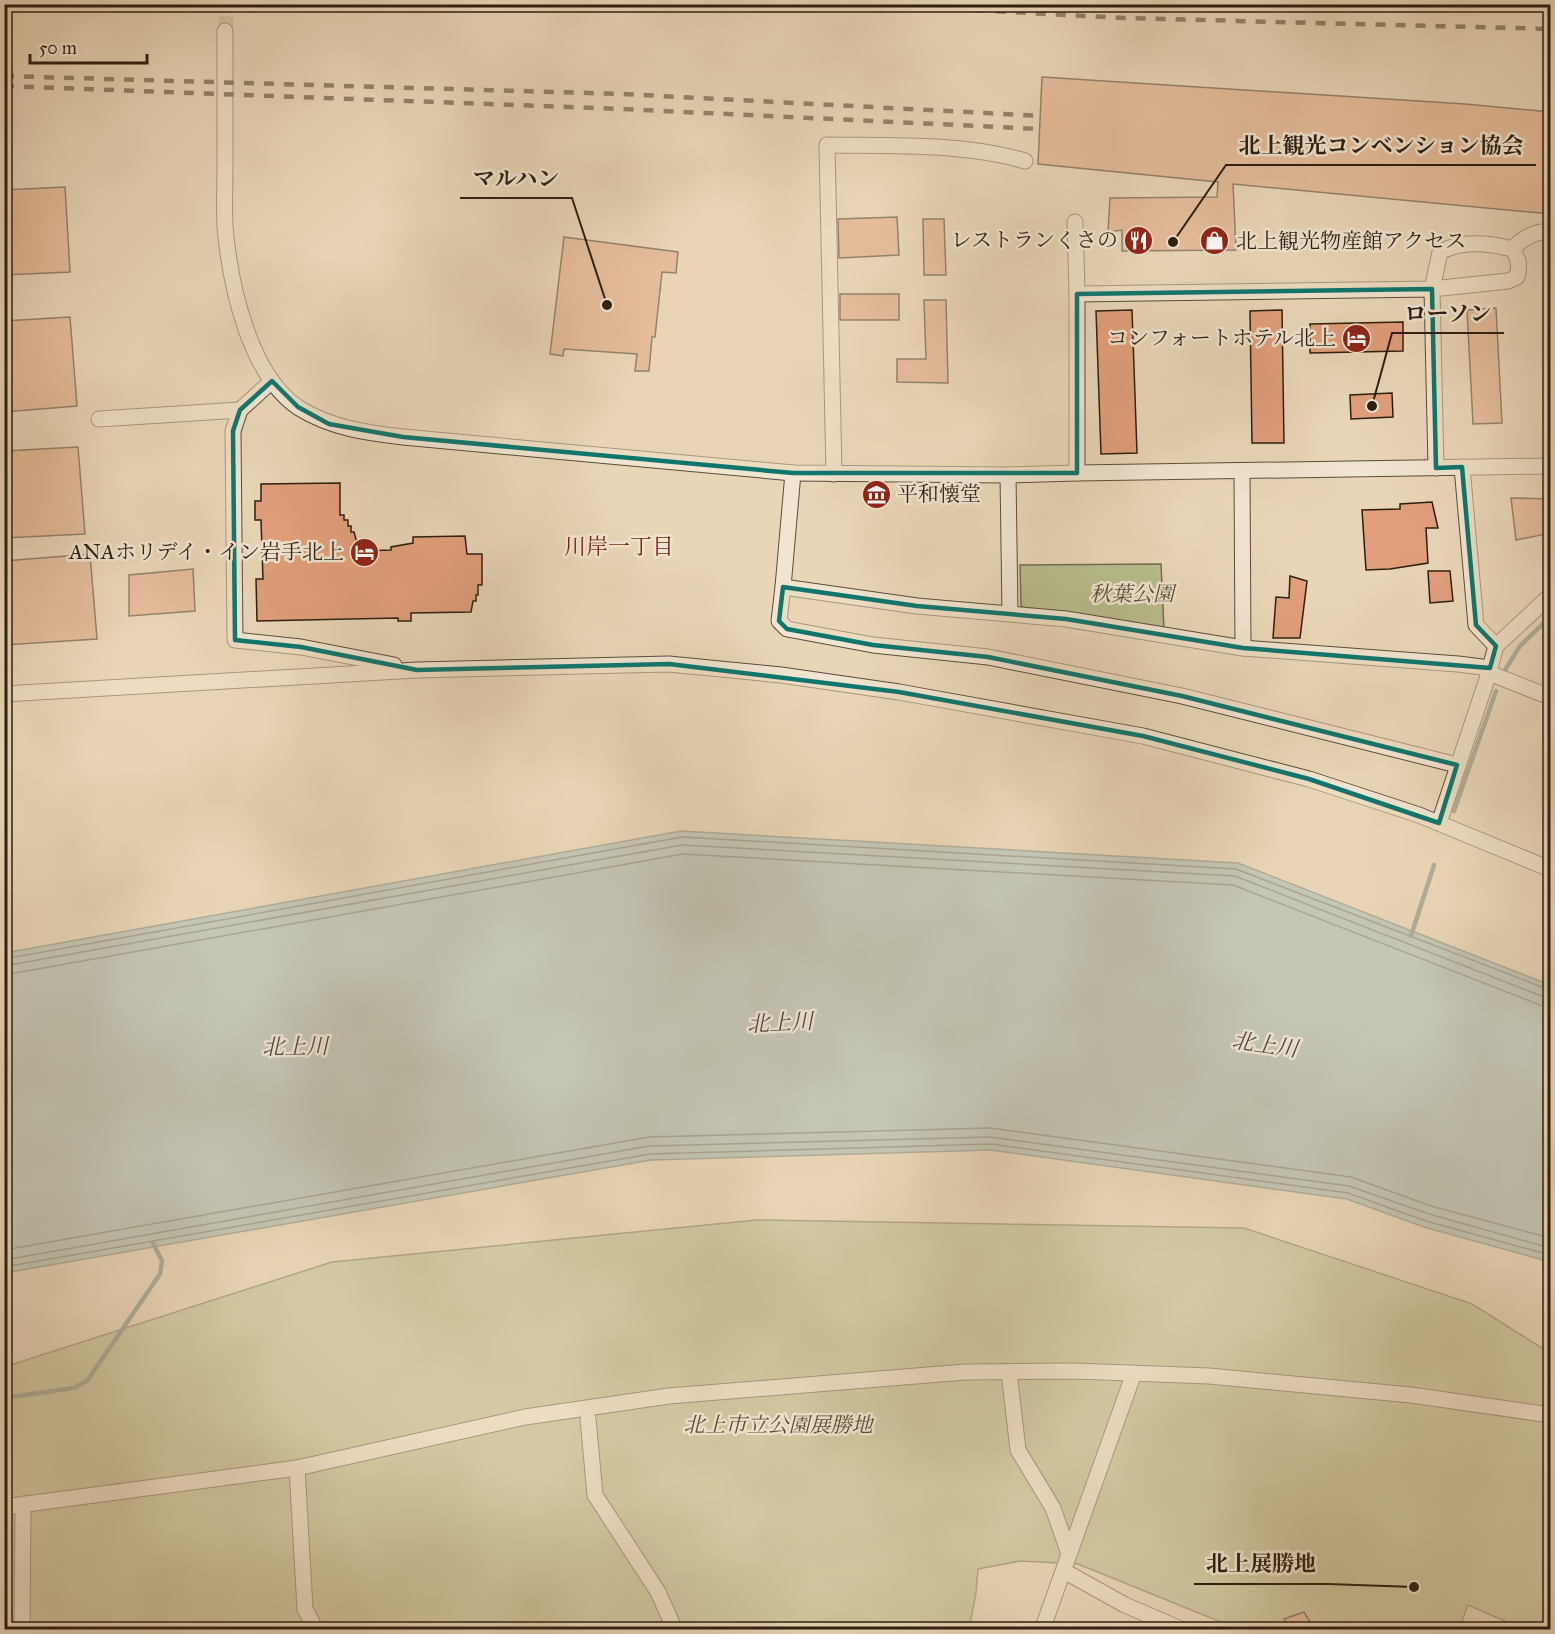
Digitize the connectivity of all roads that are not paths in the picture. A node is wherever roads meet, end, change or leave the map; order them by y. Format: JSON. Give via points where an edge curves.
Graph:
{"nodes":[{"id":1,"x":225,"y":31,"type":"tunnel mouth"},
{"id":2,"x":1025,"y":161,"type":"dead end"},
{"id":3,"x":1075,"y":222,"type":"dead end"},
{"id":4,"x":1551,"y":231,"type":"edge"},
{"id":5,"x":1512,"y":249,"type":"junction"},
{"id":6,"x":1432,"y":289,"type":"junction"},
{"id":7,"x":1077,"y":294,"type":"junction"},
{"id":8,"x":272,"y":381,"type":"junction"},
{"id":9,"x":240,"y":410,"type":"junction"},
{"id":10,"x":99,"y":419,"type":"dead end"},
{"id":11,"x":1551,"y":466,"type":"edge"},
{"id":12,"x":1462,"y":467,"type":"junction"},
{"id":13,"x":1436,"y":468,"type":"junction"},
{"id":14,"x":1242,"y":471,"type":"junction"},
{"id":15,"x":1077,"y":472,"type":"junction"},
{"id":16,"x":793,"y":473,"type":"junction"},
{"id":17,"x":834,"y":474,"type":"junction"},
{"id":18,"x":1008,"y":475,"type":"junction"},
{"id":19,"x":783,"y":587,"type":"junction"},
{"id":20,"x":1551,"y":596,"type":"edge"},
{"id":21,"x":1010,"y":614,"type":"junction"},
{"id":22,"x":1496,"y":646,"type":"junction"},
{"id":23,"x":1243,"y":648,"type":"junction"},
{"id":24,"x":417,"y":670,"type":"junction"},
{"id":25,"x":4,"y":694,"type":"edge"},
{"id":26,"x":1551,"y":697,"type":"edge"},
{"id":27,"x":1457,"y":765,"type":"junction"},
{"id":28,"x":1439,"y":823,"type":"junction"},
{"id":29,"x":1551,"y":869,"type":"edge"},
{"id":30,"x":1009,"y":1372,"type":"junction"},
{"id":31,"x":1134,"y":1373,"type":"junction"},
{"id":32,"x":1551,"y":1415,"type":"edge"},
{"id":33,"x":588,"y":1419,"type":"dead end"},
{"id":34,"x":297,"y":1468,"type":"junction"},
{"id":35,"x":23,"y":1504,"type":"junction"},
{"id":36,"x":4,"y":1507,"type":"edge"},
{"id":37,"x":1069,"y":1554,"type":"junction"},
{"id":38,"x":1064,"y":1571,"type":"junction"},
{"id":39,"x":22,"y":1629,"type":"edge"},
{"id":40,"x":316,"y":1629,"type":"edge"},
{"id":41,"x":675,"y":1629,"type":"edge"},
{"id":42,"x":1042,"y":1629,"type":"edge"},
{"id":43,"x":1183,"y":1629,"type":"edge"}],
"edges":[{"from":1,"to":8,"type":"street","via":[[225,227],[237,301],[251,344]]},
{"from":2,"to":17,"type":"street","via":[[950,149],[827,146]]},
{"from":3,"to":7,"type":"street"},
{"from":4,"to":5,"type":"street","via":[[1537,232]]},
{"from":5,"to":6,"type":"street","via":[[1494,244],[1450,246],[1440,252]]},
{"from":5,"to":6,"type":"street","via":[[1518,257],[1517,277]]},
{"from":6,"to":7,"type":"street"},
{"from":6,"to":13,"type":"street"},
{"from":7,"to":15,"type":"street"},
{"from":8,"to":9,"type":"street"},
{"from":8,"to":16,"type":"street","via":[[298,406],[329,424],[365,432]]},
{"from":9,"to":10,"type":"street"},
{"from":9,"to":24,"type":"street","via":[[233,431],[235,640],[301,647]]},
{"from":11,"to":12,"type":"street"},
{"from":12,"to":13,"type":"street"},
{"from":12,"to":22,"type":"street","via":[[1476,625]]},
{"from":13,"to":14,"type":"street"},
{"from":14,"to":15,"type":"street"},
{"from":14,"to":23,"type":"street"},
{"from":15,"to":18,"type":"street"},
{"from":16,"to":17,"type":"street"},
{"from":16,"to":19,"type":"street"},
{"from":17,"to":18,"type":"street"},
{"from":18,"to":21,"type":"street"},
{"from":19,"to":21,"type":"street","via":[[917,606]]},
{"from":19,"to":27,"type":"street","via":[[779,621],[787,629],[873,645],[988,657],[1182,696]]},
{"from":20,"to":22,"type":"street"},
{"from":21,"to":23,"type":"street","via":[[1066,619]]},
{"from":22,"to":23,"type":"street","via":[[1490,668]]},
{"from":24,"to":25,"type":"street"},
{"from":24,"to":28,"type":"street","via":[[669,664],[899,692],[1143,736],[1309,779]]},
{"from":26,"to":27,"type":"street","via":[[1489,673]]},
{"from":27,"to":28,"type":"street"},
{"from":28,"to":29,"type":"street"},
{"from":30,"to":31,"type":"street"},
{"from":30,"to":34,"type":"street","via":[[965,1372],[658,1398],[525,1417]]},
{"from":30,"to":37,"type":"street","via":[[1018,1450],[1053,1508]]},
{"from":31,"to":32,"type":"street","via":[[1411,1395]]},
{"from":31,"to":37,"type":"street"},
{"from":33,"to":41,"type":"street","via":[[595,1494],[658,1592]]},
{"from":34,"to":35,"type":"street"},
{"from":34,"to":40,"type":"street","via":[[305,1609]]},
{"from":35,"to":36,"type":"street"},
{"from":35,"to":39,"type":"street"},
{"from":37,"to":38,"type":"street"},
{"from":38,"to":42,"type":"street"},
{"from":38,"to":43,"type":"street","via":[[1125,1605]]}]}
